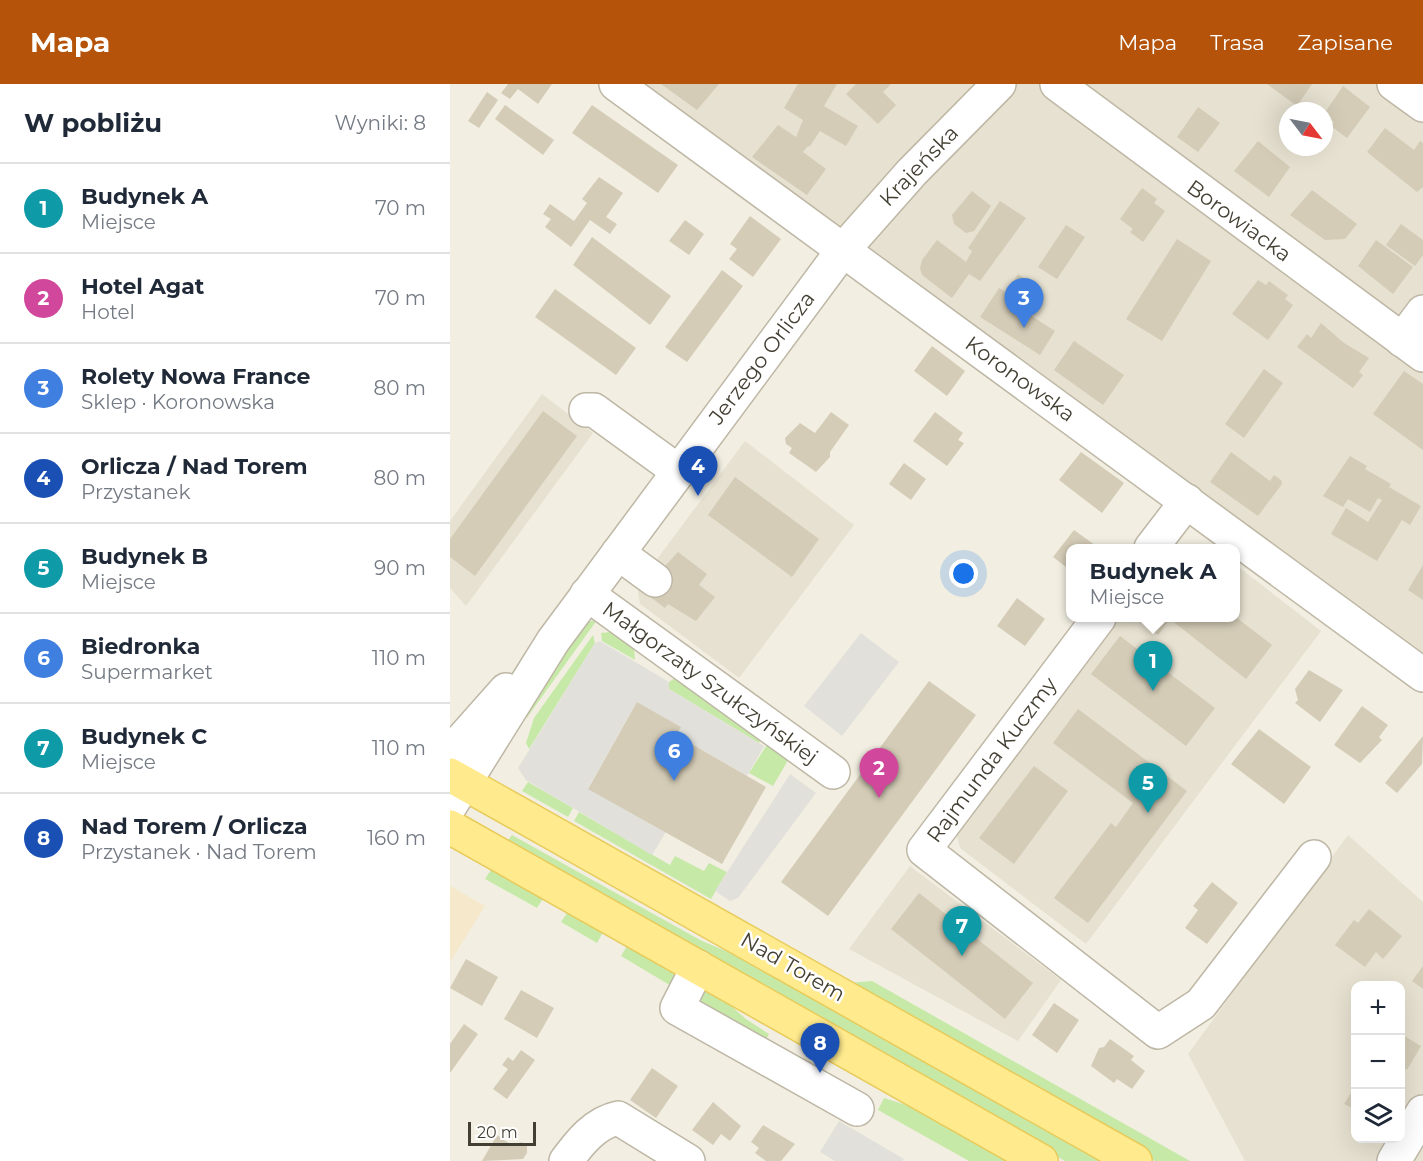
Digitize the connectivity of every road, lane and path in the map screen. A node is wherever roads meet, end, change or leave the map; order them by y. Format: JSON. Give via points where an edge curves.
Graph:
{"nodes":[{"id":1,"x":616,"y":84,"type":"edge"},
{"id":2,"x":999,"y":84,"type":"edge"},
{"id":3,"x":1057,"y":84,"type":"edge"},
{"id":4,"x":1394,"y":84,"type":"edge"},
{"id":5,"x":1423,"y":105,"type":"edge"},
{"id":6,"x":843,"y":250,"type":"junction"},
{"id":7,"x":1423,"y":312,"type":"edge"},
{"id":8,"x":1413,"y":347,"type":"edge"},
{"id":9,"x":585,"y":410,"type":"dead end"},
{"id":10,"x":678,"y":471,"type":"junction"},
{"id":11,"x":1187,"y":501,"type":"junction"},
{"id":12,"x":1155,"y":544,"type":"edge"},
{"id":13,"x":618,"y":553,"type":"junction"},
{"id":14,"x":655,"y":580,"type":"dead end"},
{"id":15,"x":587,"y":594,"type":"junction"},
{"id":16,"x":1096,"y":622,"type":"edge"},
{"id":17,"x":553,"y":641,"type":"junction"},
{"id":18,"x":1423,"y":675,"type":"edge"},
{"id":19,"x":450,"y":753,"type":"edge"},
{"id":20,"x":833,"y":772,"type":"dead end"},
{"id":21,"x":455,"y":788,"type":"edge"},
{"id":22,"x":450,"y":827,"type":"edge"},
{"id":23,"x":1314,"y":857,"type":"dead end"},
{"id":24,"x":699,"y":967,"type":"junction"},
{"id":25,"x":857,"y":1109,"type":"dead end"},
{"id":26,"x":1423,"y":1112,"type":"edge"},
{"id":27,"x":566,"y":1161,"type":"edge"},
{"id":28,"x":688,"y":1161,"type":"edge"},
{"id":29,"x":1041,"y":1161,"type":"edge"},
{"id":30,"x":1135,"y":1161,"type":"edge"},
{"id":31,"x":1394,"y":1161,"type":"edge"}],
"edges":[{"from":1,"to":6,"type":"street","name":"Koronowska"},
{"from":2,"to":6,"type":"street","name":"Krajeńska","via":[[912,172]]},
{"from":3,"to":8,"type":"street","name":"Borowiacka"},
{"from":4,"to":5,"type":"street"},
{"from":6,"to":10,"type":"street","name":"Jerzego Orlicza"},
{"from":6,"to":11,"type":"street","name":"Koronowska"},
{"from":7,"to":8,"type":"street"},
{"from":9,"to":10,"type":"street","via":[[594,410]]},
{"from":10,"to":13,"type":"street","name":"Jerzego Orlicza"},
{"from":11,"to":12,"type":"street"},
{"from":11,"to":18,"type":"street","name":"Koronowska"},
{"from":13,"to":14,"type":"street"},
{"from":13,"to":15,"type":"street","name":"Jerzego Orlicza"},
{"from":15,"to":17,"type":"street","name":"Jerzego Orlicza"},
{"from":15,"to":20,"type":"street","name":"Małgorzaty Szułczyńskiej"},
{"from":16,"to":23,"type":"street","name":"Rajmunda Kuczmy","via":[[924,850],[1158,1032],[1201,1004]]},
{"from":17,"to":19,"type":"street","name":"Jerzego Orlicza"},
{"from":17,"to":21,"type":"street","name":"Jerzego Orlicza"},
{"from":21,"to":30,"type":"main road","name":"Nad Torem"},
{"from":22,"to":24,"type":"main road"},
{"from":24,"to":25,"type":"street","via":[[676,1008]]},
{"from":24,"to":29,"type":"main road"},
{"from":26,"to":31,"type":"street"},
{"from":27,"to":28,"type":"street","via":[[603,1121],[618,1118]]}]}
